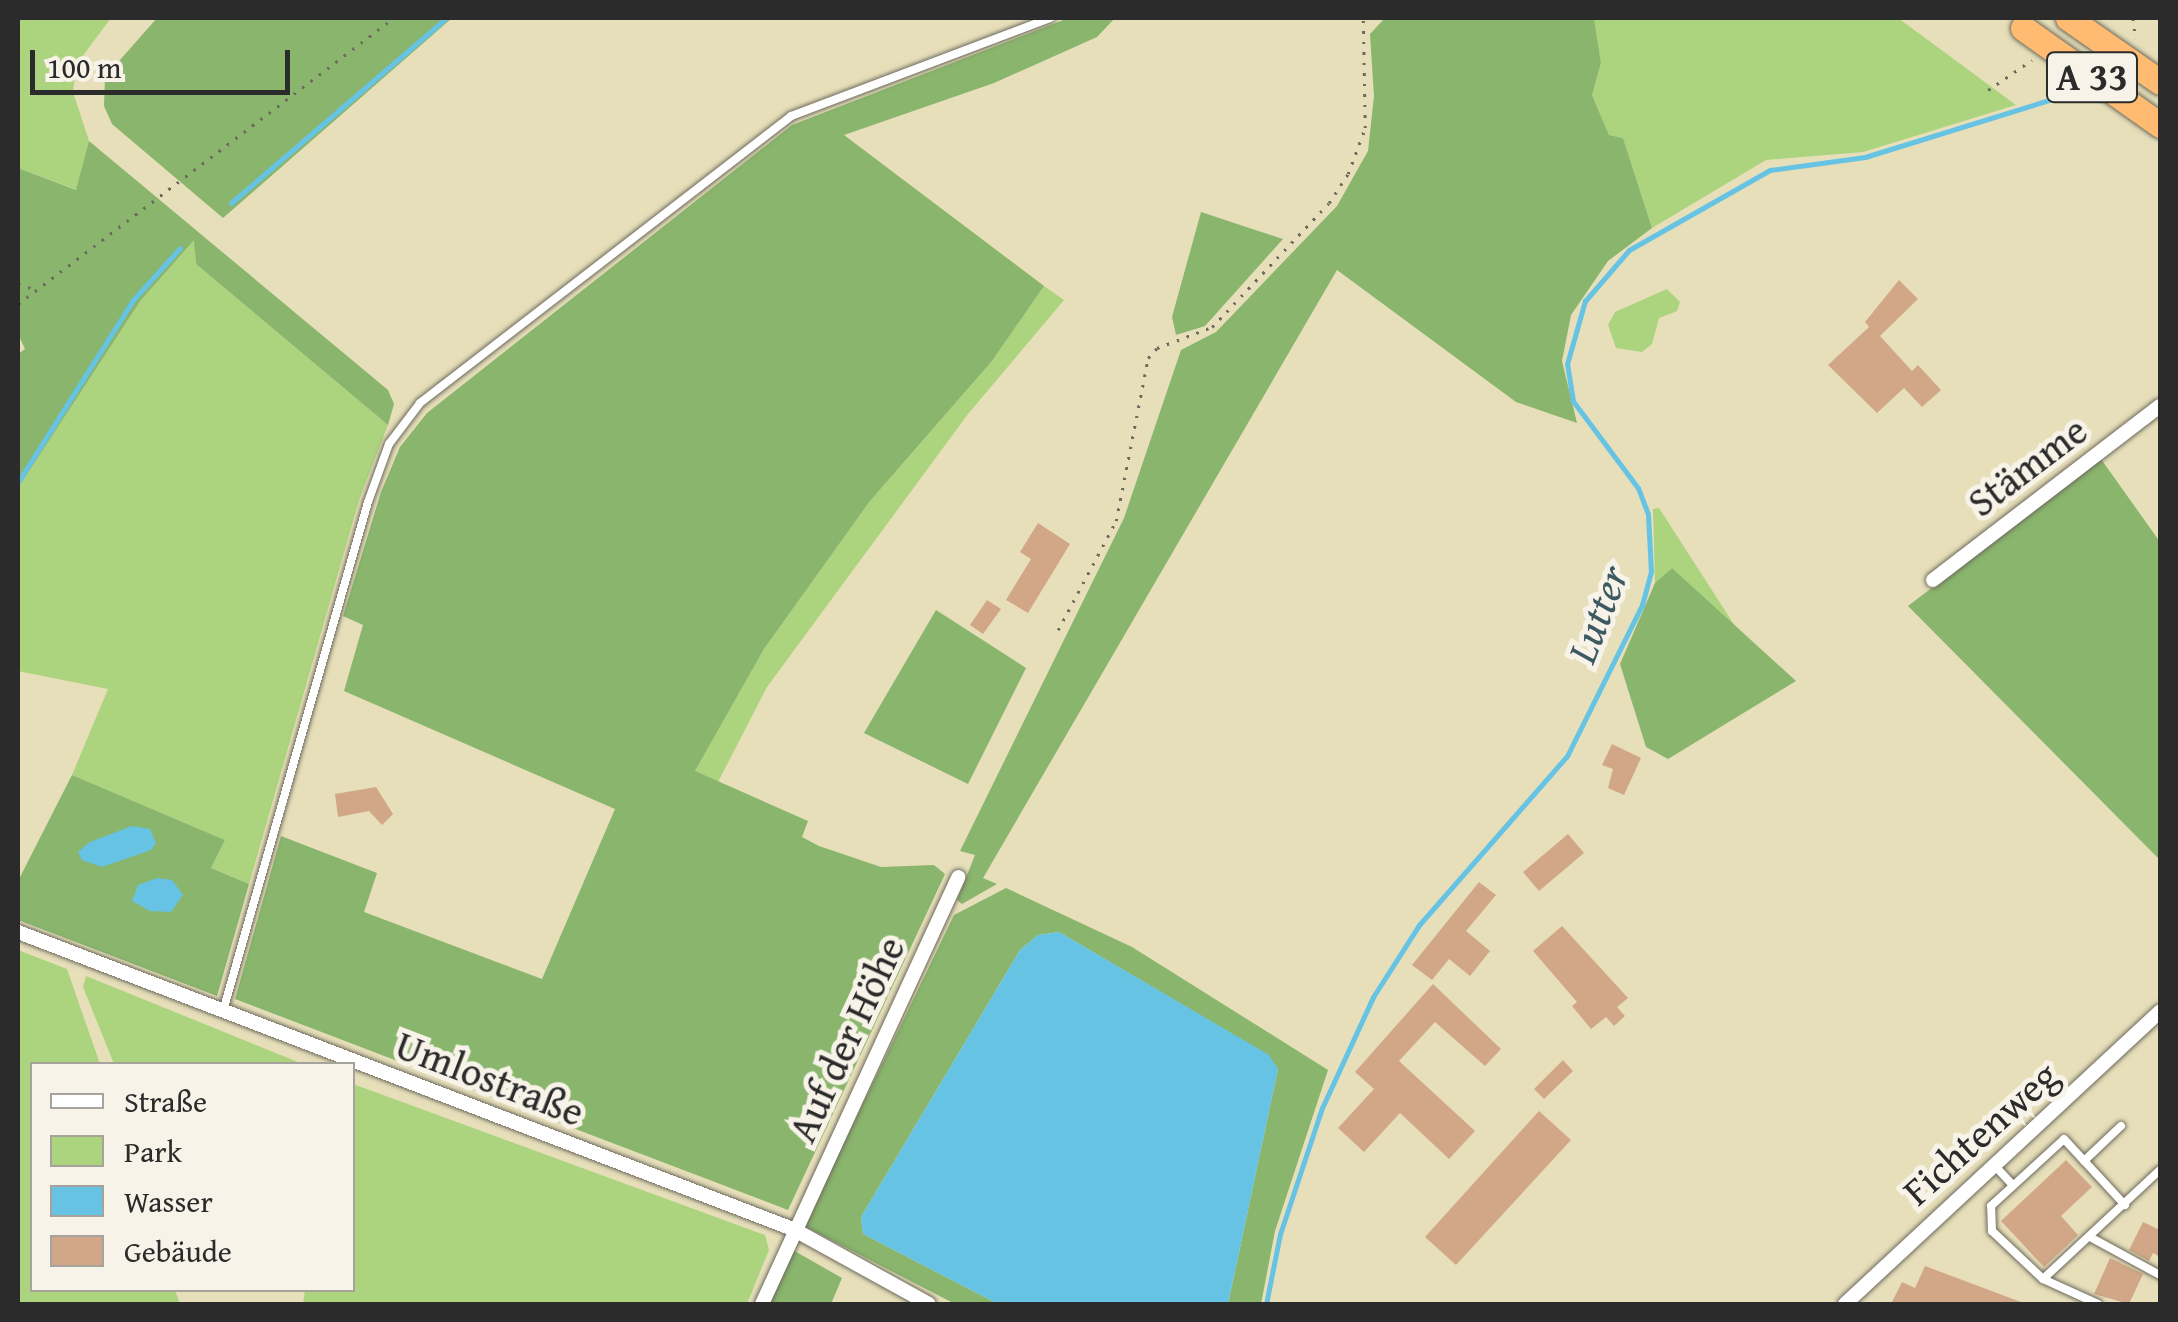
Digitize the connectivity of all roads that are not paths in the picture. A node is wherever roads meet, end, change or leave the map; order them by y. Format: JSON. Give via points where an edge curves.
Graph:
{"nodes":[{"id":1,"x":1051,"y":18,"type":"edge"},
{"id":2,"x":2068,"y":18,"type":"edge"},
{"id":3,"x":2023,"y":28,"type":"dead end"},
{"id":4,"x":2160,"y":82,"type":"edge"},
{"id":5,"x":2160,"y":125,"type":"edge"},
{"id":6,"x":2160,"y":406,"type":"edge"},
{"id":7,"x":1933,"y":580,"type":"dead end"},
{"id":8,"x":958,"y":877,"type":"dead end"},
{"id":9,"x":18,"y":932,"type":"edge"},
{"id":10,"x":2160,"y":1010,"type":"edge"},
{"id":11,"x":223,"y":1011,"type":"junction"},
{"id":12,"x":2121,"y":1126,"type":"dead end"},
{"id":13,"x":2084,"y":1161,"type":"junction"},
{"id":14,"x":1995,"y":1166,"type":"junction"},
{"id":15,"x":2160,"y":1170,"type":"edge"},
{"id":16,"x":2013,"y":1186,"type":"junction"},
{"id":17,"x":2125,"y":1205,"type":"junction"},
{"id":18,"x":794,"y":1229,"type":"junction"},
{"id":19,"x":2090,"y":1237,"type":"junction"},
{"id":20,"x":2160,"y":1275,"type":"edge"},
{"id":21,"x":2043,"y":1280,"type":"junction"},
{"id":22,"x":762,"y":1304,"type":"edge"},
{"id":23,"x":930,"y":1304,"type":"edge"},
{"id":24,"x":1845,"y":1304,"type":"edge"},
{"id":25,"x":2098,"y":1304,"type":"edge"}],
"edges":[{"from":1,"to":11,"type":"lane","via":[[791,116],[420,404],[389,444],[368,502]]},
{"from":2,"to":4,"type":"highway","number":"A 33","bridge":true},
{"from":3,"to":5,"type":"highway","number":"A 33","bridge":true},
{"from":6,"to":7,"type":"street","name":"Stämme"},
{"from":8,"to":18,"type":"street","name":"Auf der Höhe"},
{"from":9,"to":11,"type":"street","name":"Umlostraße"},
{"from":10,"to":14,"type":"street","name":"Fichtenweg"},
{"from":11,"to":18,"type":"street","name":"Umlostraße"},
{"from":12,"to":13,"type":"lane"},
{"from":13,"to":16,"type":"lane","via":[[2064,1139]]},
{"from":13,"to":17,"type":"lane"},
{"from":14,"to":16,"type":"lane"},
{"from":14,"to":24,"type":"street","name":"Fichtenweg"},
{"from":15,"to":17,"type":"lane"},
{"from":16,"to":21,"type":"lane","via":[[1991,1206],[1992,1231]]},
{"from":17,"to":19,"type":"lane"},
{"from":18,"to":22,"type":"street","name":"Auf der Höhe"},
{"from":18,"to":23,"type":"street","name":"Umlostraße"},
{"from":19,"to":20,"type":"lane"},
{"from":19,"to":21,"type":"lane"},
{"from":21,"to":25,"type":"lane"}]}
